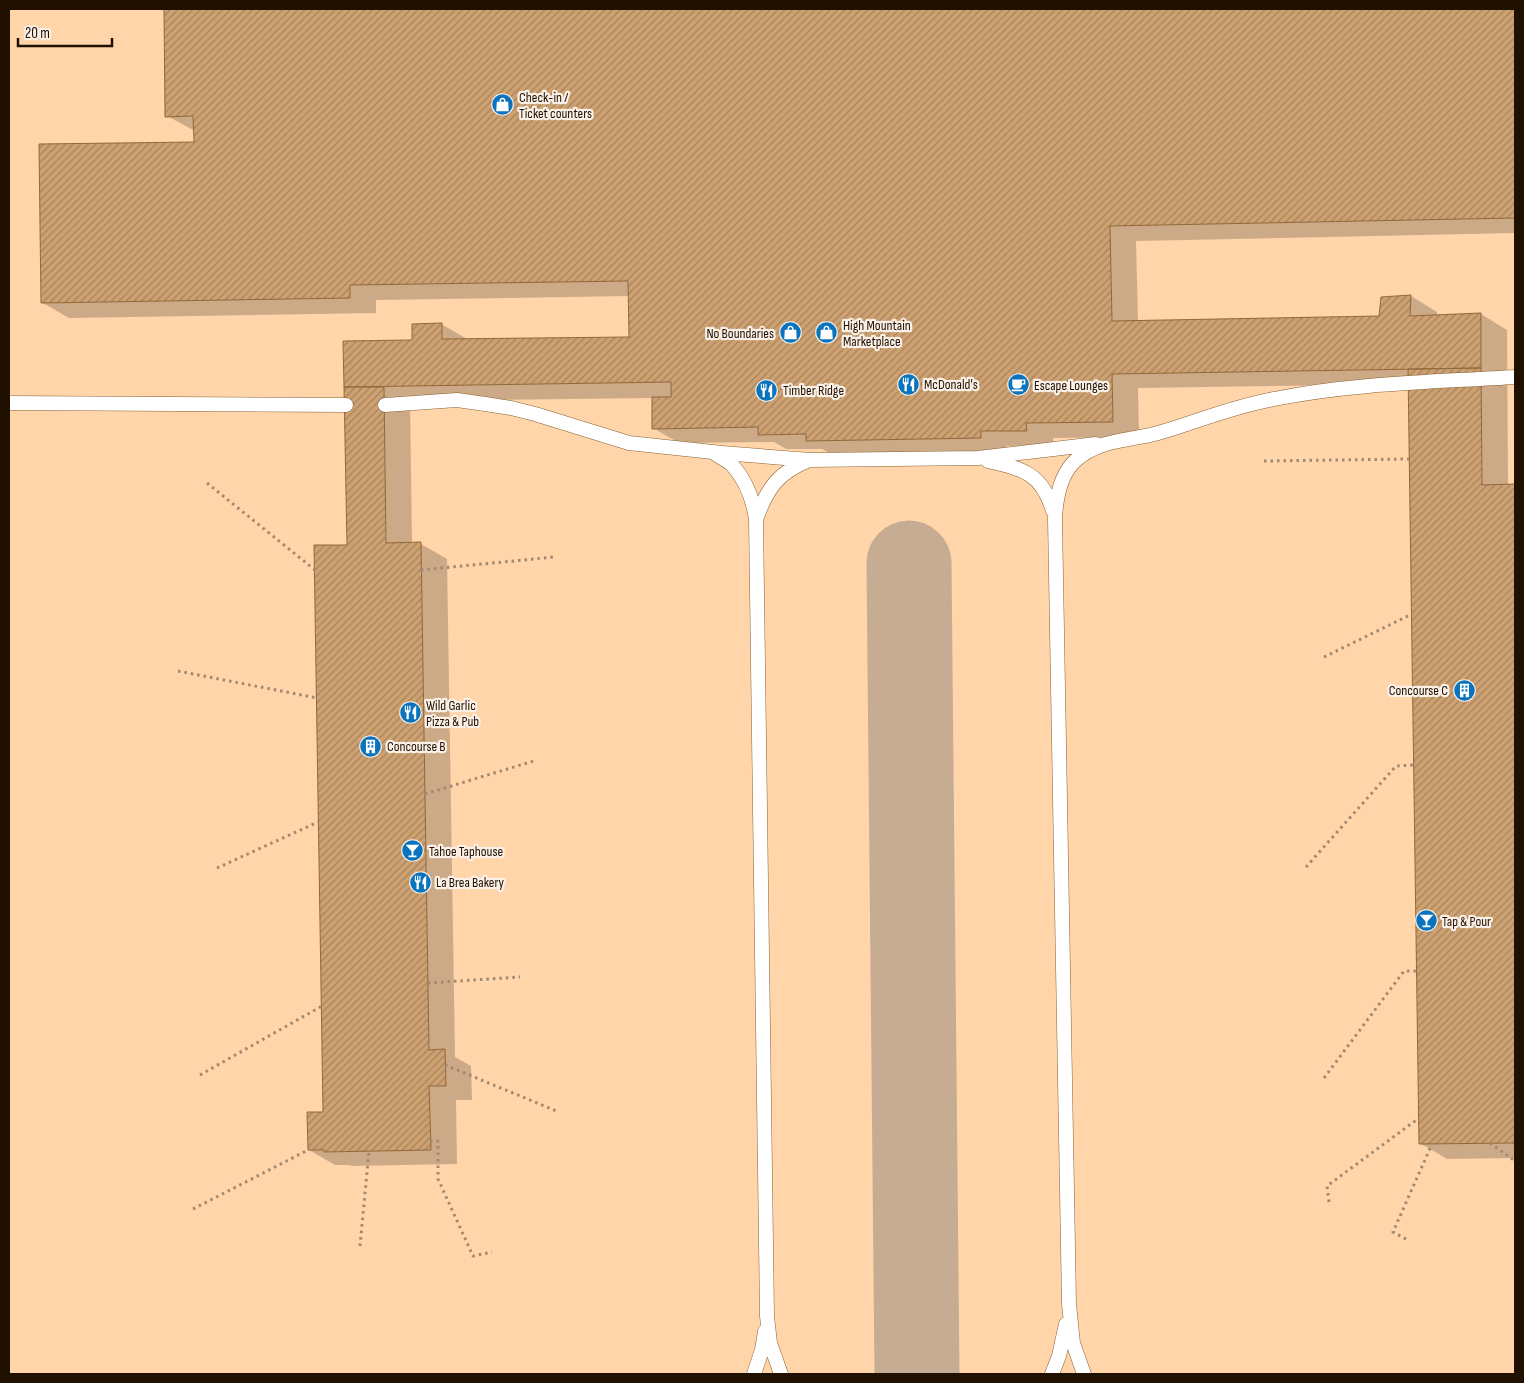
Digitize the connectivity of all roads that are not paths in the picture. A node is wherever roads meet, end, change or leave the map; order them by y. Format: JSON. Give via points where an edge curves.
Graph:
{"nodes":[{"id":1,"x":1515,"y":377,"type":"edge"},
{"id":2,"x":9,"y":403,"type":"edge"},
{"id":3,"x":385,"y":405,"type":"dead end"},
{"id":4,"x":346,"y":406,"type":"dead end"},
{"id":5,"x":1107,"y":442,"type":"junction"},
{"id":6,"x":712,"y":452,"type":"junction"},
{"id":7,"x":978,"y":458,"type":"junction"},
{"id":8,"x":810,"y":460,"type":"junction"},
{"id":9,"x":1055,"y":519,"type":"junction"},
{"id":10,"x":756,"y":520,"type":"junction"},
{"id":11,"x":1069,"y":1304,"type":"junction"},
{"id":12,"x":767,"y":1316,"type":"junction"},
{"id":13,"x":754,"y":1374,"type":"edge"},
{"id":14,"x":781,"y":1374,"type":"edge"},
{"id":15,"x":1052,"y":1374,"type":"edge"},
{"id":16,"x":1084,"y":1374,"type":"edge"}],
"edges":[{"from":1,"to":5,"type":"lane","via":[[1360,386],[1274,398],[1147,436]]},
{"from":2,"to":4,"type":"lane"},
{"from":3,"to":6,"type":"lane","via":[[457,400],[485,404],[534,414],[629,443]]},
{"from":5,"to":7,"type":"lane"},
{"from":5,"to":9,"type":"lane","via":[[1084,454],[1066,472],[1056,498]]},
{"from":6,"to":8,"type":"lane"},
{"from":6,"to":10,"type":"lane","via":[[732,464],[743,480],[754,502]]},
{"from":7,"to":8,"type":"lane"},
{"from":7,"to":9,"type":"lane","via":[[1028,473],[1045,491]]},
{"from":8,"to":10,"type":"lane","via":[[795,466],[772,484]]},
{"from":9,"to":11,"type":"lane"},
{"from":10,"to":12,"type":"lane"},
{"from":11,"to":15,"type":"lane","via":[[1065,1334]]},
{"from":11,"to":16,"type":"lane","via":[[1073,1342]]},
{"from":12,"to":13,"type":"lane","via":[[762,1350]]},
{"from":12,"to":14,"type":"lane","via":[[770,1343]]}]}
